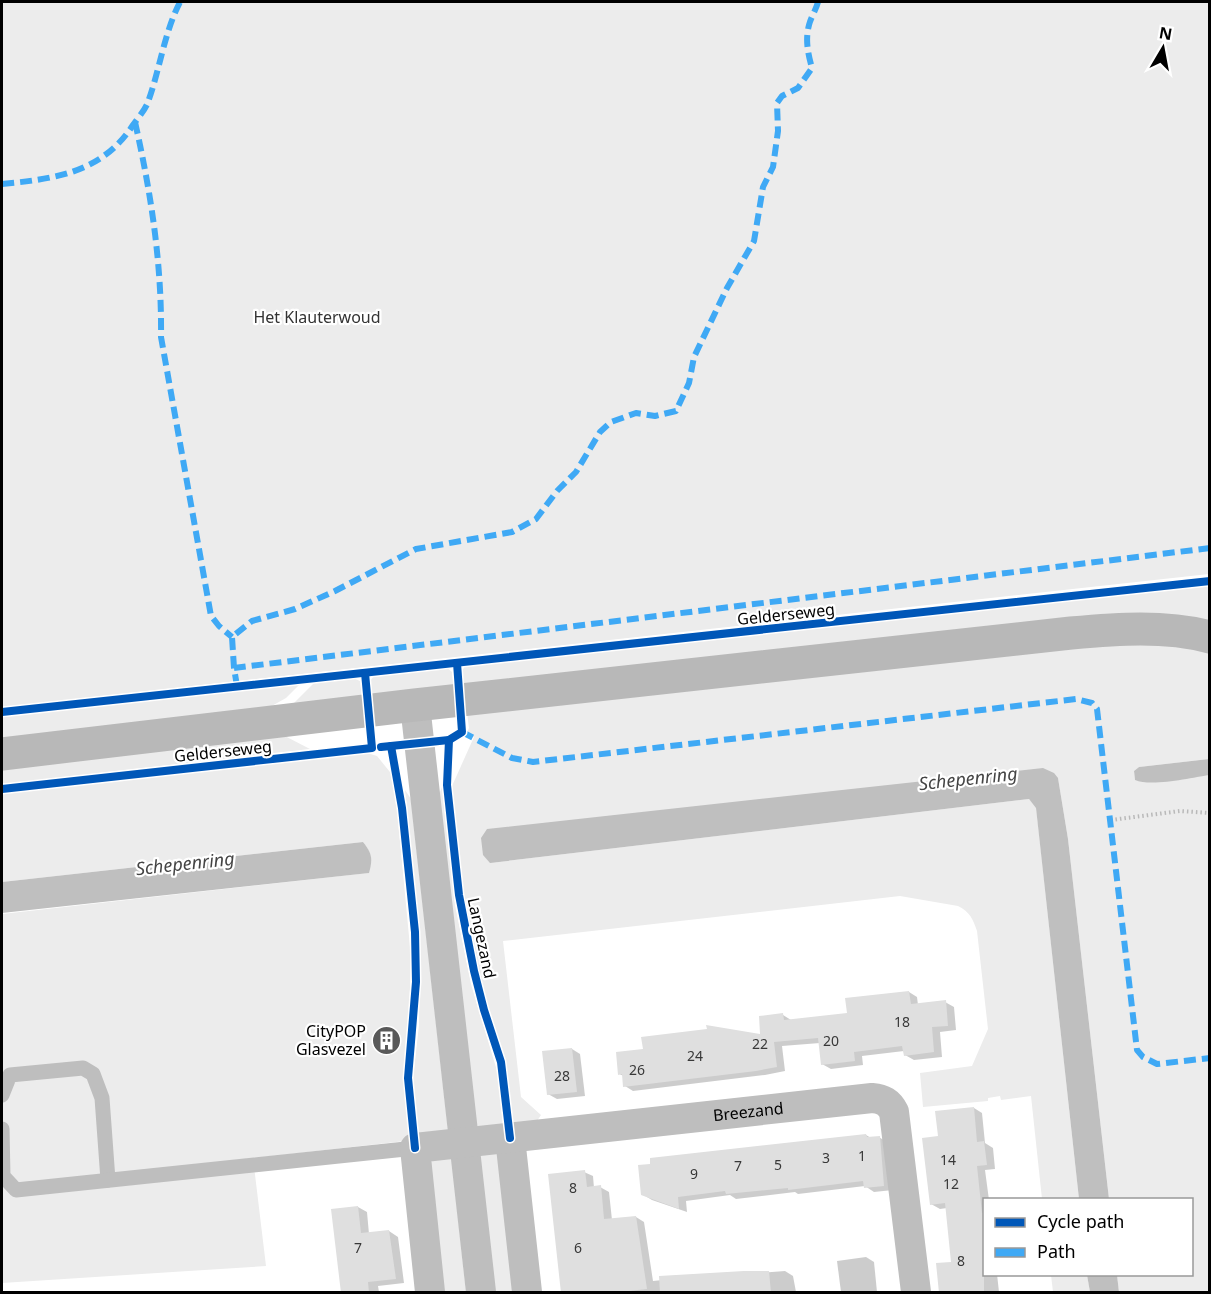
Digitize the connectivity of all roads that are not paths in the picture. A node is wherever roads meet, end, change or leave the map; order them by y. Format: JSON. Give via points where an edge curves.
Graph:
{"nodes":[{"id":1,"x":1209,"y":637,"type":"edge"},
{"id":2,"x":415,"y":705,"type":"junction"},
{"id":3,"x":2,"y":754,"type":"edge"},
{"id":4,"x":2,"y":1095,"type":"edge"},
{"id":5,"x":2,"y":1129,"type":"edge"},
{"id":6,"x":510,"y":1138,"type":"junction"},
{"id":7,"x":465,"y":1141,"type":"junction"},
{"id":8,"x":415,"y":1148,"type":"junction"},
{"id":9,"x":108,"y":1180,"type":"junction"},
{"id":10,"x":430,"y":1293,"type":"edge"},
{"id":11,"x":482,"y":1293,"type":"edge"},
{"id":12,"x":527,"y":1293,"type":"edge"},
{"id":13,"x":916,"y":1293,"type":"edge"}],
"edges":[{"from":1,"to":2,"type":"street","name":"Gelderseweg","via":[[1147,629],[1104,630]]},
{"from":2,"to":3,"type":"street","name":"Gelderseweg"},
{"from":2,"to":7,"type":"street"},
{"from":4,"to":9,"type":"lane","via":[[10,1075],[83,1068],[93,1074],[102,1098]]},
{"from":5,"to":9,"type":"lane","via":[[3,1176],[16,1190]]},
{"from":6,"to":7,"type":"street","name":"Breezand"},
{"from":6,"to":12,"type":"street"},
{"from":6,"to":13,"type":"street","name":"Breezand","via":[[882,1099],[891,1105],[896,1121]]},
{"from":7,"to":8,"type":"street","name":"Breezand"},
{"from":7,"to":11,"type":"street"},
{"from":8,"to":9,"type":"lane"},
{"from":8,"to":10,"type":"street"}]}
